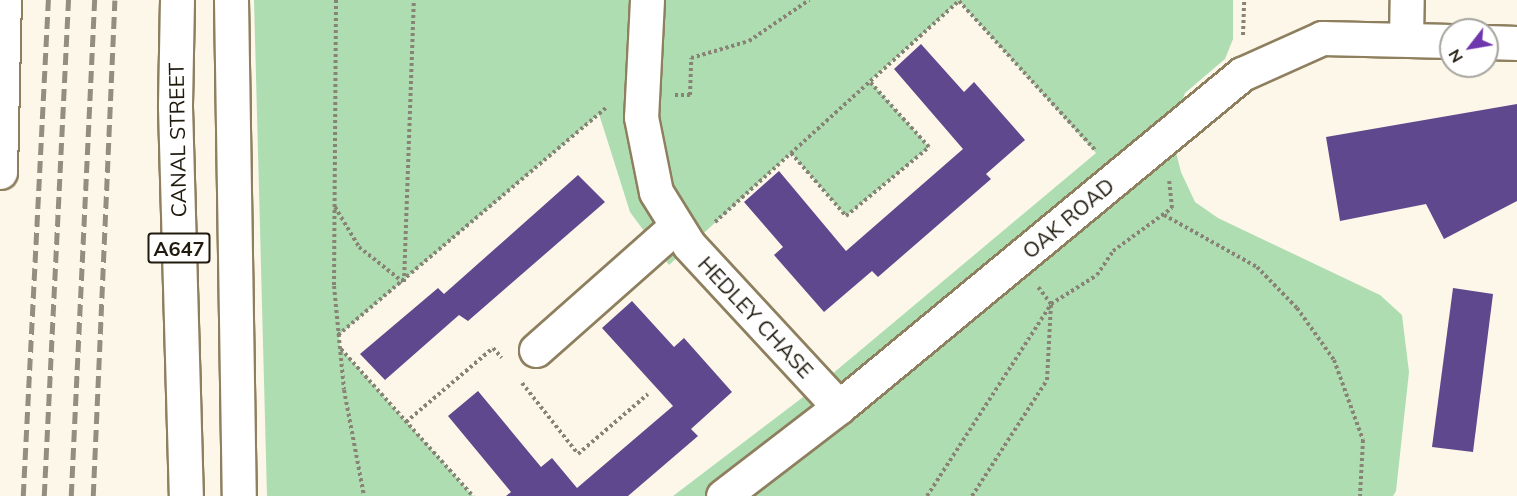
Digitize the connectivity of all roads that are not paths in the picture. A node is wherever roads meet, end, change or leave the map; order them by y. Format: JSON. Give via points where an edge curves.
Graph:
{"nodes":[{"id":1,"x":4,"y":0,"type":"edge"},
{"id":2,"x":177,"y":0,"type":"edge"},
{"id":3,"x":231,"y":0,"type":"edge"},
{"id":4,"x":647,"y":0,"type":"edge"},
{"id":5,"x":1407,"y":0,"type":"edge"},
{"id":6,"x":1406,"y":39,"type":"junction"},
{"id":7,"x":1439,"y":40,"type":"edge"},
{"id":8,"x":1499,"y":43,"type":"edge"},
{"id":9,"x":1517,"y":44,"type":"edge"},
{"id":10,"x":0,"y":172,"type":"edge"},
{"id":11,"x":682,"y":236,"type":"junction"},
{"id":12,"x":536,"y":350,"type":"dead end"},
{"id":13,"x":839,"y":407,"type":"junction"},
{"id":14,"x":186,"y":496,"type":"edge"},
{"id":15,"x":239,"y":496,"type":"edge"},
{"id":16,"x":723,"y":496,"type":"edge"}],
"edges":[{"from":1,"to":10,"type":"street"},
{"from":2,"to":14,"type":"street","name":"CANAL STREET","number":"A647","via":[[175,107]]},
{"from":3,"to":15,"type":"street","number":"A647"},
{"from":4,"to":11,"type":"street","name":"HEDLEY CHASE","via":[[640,117],[656,192]]},
{"from":5,"to":6,"type":"street"},
{"from":6,"to":7,"type":"street","name":"OAK ROAD"},
{"from":6,"to":13,"type":"street","name":"OAK ROAD","via":[[1322,38],[1283,52],[1242,74]]},
{"from":8,"to":9,"type":"street"},
{"from":11,"to":12,"type":"street"},
{"from":11,"to":13,"type":"street","name":"HEDLEY CHASE"},
{"from":13,"to":16,"type":"street","name":"OAK ROAD"}]}
